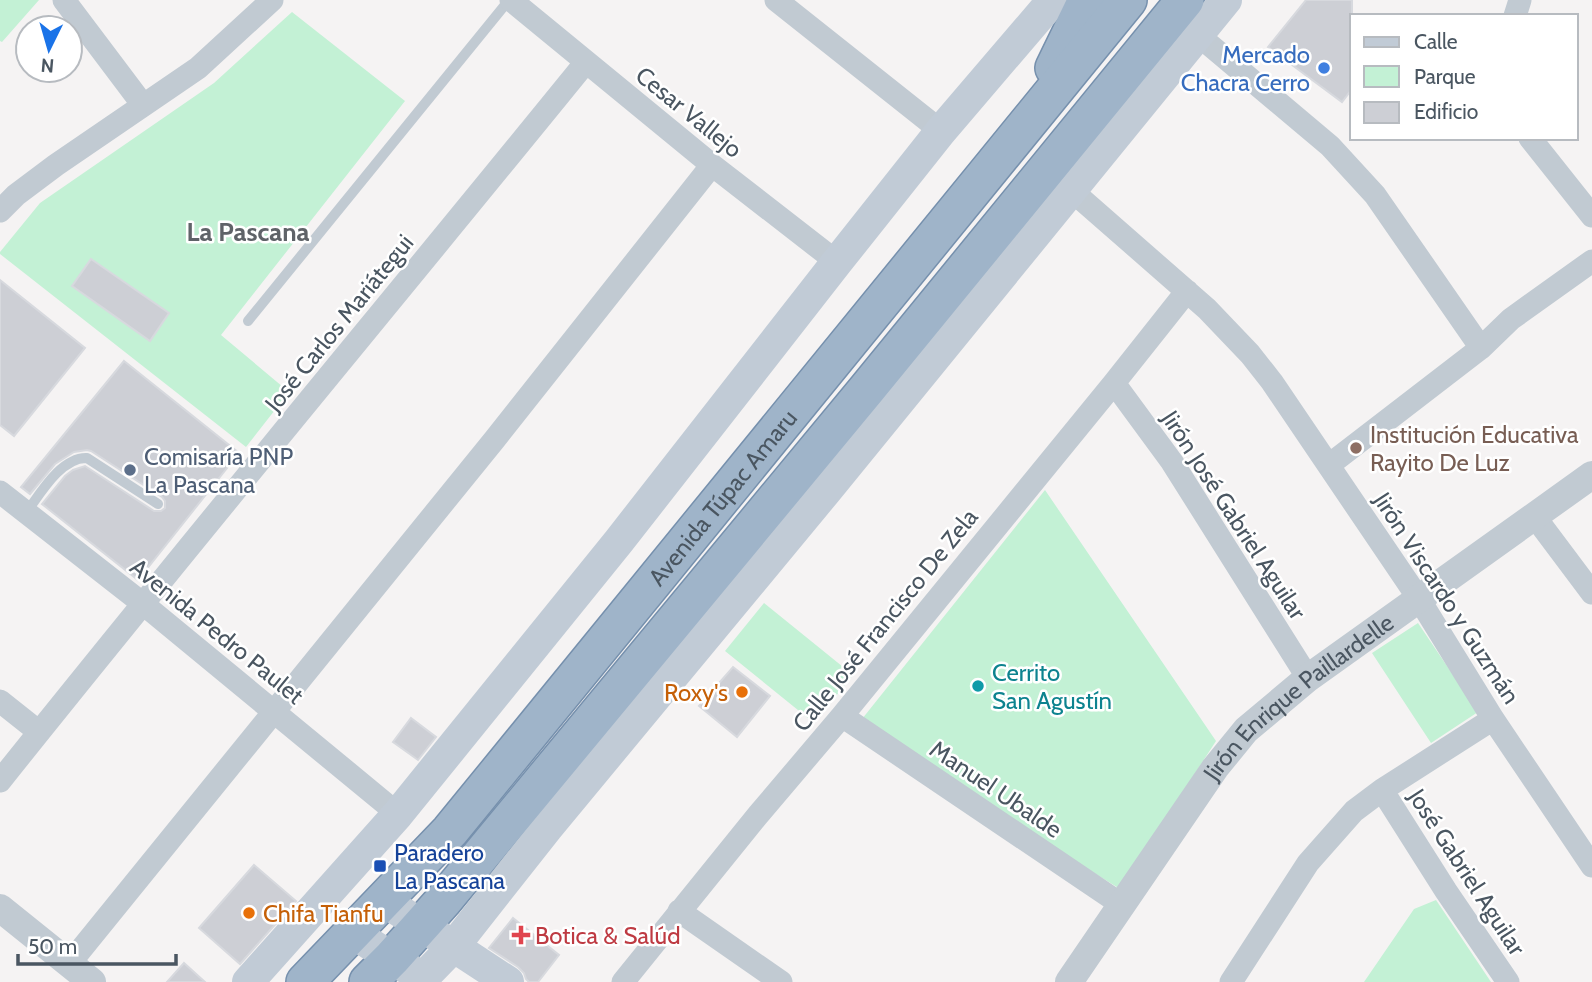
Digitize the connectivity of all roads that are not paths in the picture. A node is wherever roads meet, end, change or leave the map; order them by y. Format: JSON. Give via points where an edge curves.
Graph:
{"nodes":[{"id":1,"x":64,"y":0,"type":"edge"},
{"id":2,"x":272,"y":0,"type":"edge"},
{"id":3,"x":510,"y":0,"type":"edge"},
{"id":4,"x":776,"y":0,"type":"edge"},
{"id":5,"x":1087,"y":0,"type":"edge"},
{"id":6,"x":1128,"y":0,"type":"edge"},
{"id":7,"x":1185,"y":0,"type":"edge"},
{"id":8,"x":1226,"y":0,"type":"edge"},
{"id":9,"x":1046,"y":2,"type":"edge"},
{"id":10,"x":1198,"y":35,"type":"junction"},
{"id":11,"x":586,"y":62,"type":"junction"},
{"id":12,"x":143,"y":104,"type":"junction"},
{"id":13,"x":1026,"y":125,"type":"junction"},
{"id":14,"x":941,"y":131,"type":"junction"},
{"id":15,"x":1532,"y":140,"type":"edge"},
{"id":16,"x":712,"y":165,"type":"junction"},
{"id":17,"x":1071,"y":190,"type":"junction"},
{"id":18,"x":0,"y":211,"type":"edge"},
{"id":19,"x":1592,"y":216,"type":"edge"},
{"id":20,"x":1592,"y":261,"type":"edge"},
{"id":21,"x":837,"y":262,"type":"junction"},
{"id":22,"x":1592,"y":278,"type":"edge"},
{"id":23,"x":1187,"y":291,"type":"junction"},
{"id":24,"x":248,"y":321,"type":"dead end"},
{"id":25,"x":1481,"y":348,"type":"junction"},
{"id":26,"x":1114,"y":383,"type":"junction"},
{"id":27,"x":1329,"y":466,"type":"junction"},
{"id":28,"x":1592,"y":475,"type":"edge"},
{"id":29,"x":0,"y":492,"type":"edge"},
{"id":30,"x":158,"y":504,"type":"dead end"},
{"id":31,"x":26,"y":513,"type":"junction"},
{"id":32,"x":1535,"y":517,"type":"junction"},
{"id":33,"x":1592,"y":593,"type":"edge"},
{"id":34,"x":1419,"y":599,"type":"junction"},
{"id":35,"x":142,"y":603,"type":"junction"},
{"id":36,"x":1308,"y":678,"type":"junction"},
{"id":37,"x":0,"y":701,"type":"edge"},
{"id":38,"x":274,"y":711,"type":"junction"},
{"id":39,"x":842,"y":716,"type":"junction"},
{"id":40,"x":1493,"y":719,"type":"junction"},
{"id":41,"x":39,"y":732,"type":"junction"},
{"id":42,"x":0,"y":780,"type":"edge"},
{"id":43,"x":1382,"y":790,"type":"junction"},
{"id":44,"x":398,"y":814,"type":"junction"},
{"id":45,"x":1592,"y":866,"type":"edge"},
{"id":46,"x":383,"y":900,"type":"junction"},
{"id":47,"x":1122,"y":905,"type":"junction"},
{"id":48,"x":0,"y":908,"type":"edge"},
{"id":49,"x":679,"y":911,"type":"junction"},
{"id":50,"x":422,"y":926,"type":"junction"},
{"id":51,"x":352,"y":932,"type":"junction"},
{"id":52,"x":454,"y":946,"type":"junction"},
{"id":53,"x":70,"y":963,"type":"junction"},
{"id":54,"x":316,"y":970,"type":"edge"},
{"id":55,"x":380,"y":970,"type":"edge"},
{"id":56,"x":424,"y":981,"type":"edge"},
{"id":57,"x":92,"y":982,"type":"edge"},
{"id":58,"x":247,"y":982,"type":"edge"},
{"id":59,"x":293,"y":982,"type":"edge"},
{"id":60,"x":508,"y":982,"type":"edge"},
{"id":61,"x":623,"y":982,"type":"edge"},
{"id":62,"x":781,"y":982,"type":"edge"},
{"id":63,"x":1069,"y":982,"type":"edge"},
{"id":64,"x":1231,"y":982,"type":"edge"},
{"id":65,"x":1508,"y":982,"type":"edge"}],
"edges":[{"from":1,"to":12,"type":"street"},
{"from":2,"to":12,"type":"street","via":[[198,68]]},
{"from":3,"to":11,"type":"street","name":"Cesar Vallejo"},
{"from":3,"to":24,"type":"lane"},
{"from":4,"to":14,"type":"street"},
{"from":5,"to":13,"type":"highway"},
{"from":6,"to":13,"type":"highway","name":"Avenida Túpac Amaru"},
{"from":7,"to":50,"type":"highway","name":"Avenida Túpac Amaru"},
{"from":8,"to":10,"type":"main road"},
{"from":9,"to":14,"type":"main road"},
{"from":10,"to":17,"type":"main road"},
{"from":10,"to":25,"type":"street","via":[[1330,146],[1376,195]]},
{"from":11,"to":16,"type":"street","name":"Cesar Vallejo"},
{"from":11,"to":35,"type":"street","name":"José Carlos Mariátegui"},
{"from":12,"to":18,"type":"street"},
{"from":13,"to":46,"type":"highway","name":"Avenida Túpac Amaru","via":[[450,831]]},
{"from":14,"to":21,"type":"main road"},
{"from":15,"to":19,"type":"street"},
{"from":16,"to":21,"type":"street","name":"Cesar Vallejo"},
{"from":16,"to":38,"type":"street"},
{"from":17,"to":23,"type":"street","name":"Jirón Viscardo y Guzmán"},
{"from":17,"to":52,"type":"main road"},
{"from":20,"to":25,"type":"street","via":[[1511,319]]},
{"from":21,"to":44,"type":"main road"},
{"from":22,"to":25,"type":"street","via":[[1527,325]]},
{"from":23,"to":26,"type":"street","name":"Calle José Francisco De Zela"},
{"from":23,"to":27,"type":"street","name":"Jirón Viscardo y Guzmán","via":[[1251,354]]},
{"from":25,"to":27,"type":"street"},
{"from":26,"to":36,"type":"street","name":"Jirón José Gabriel Aguilar","via":[[1172,462]]},
{"from":26,"to":39,"type":"street","name":"Calle José Francisco De Zela"},
{"from":27,"to":34,"type":"street","name":"Jirón Viscardo y Guzmán"},
{"from":28,"to":32,"type":"street","name":"Jirón Enrique Paillardelle"},
{"from":29,"to":31,"type":"street","name":"Avenida Pedro Paulet"},
{"from":30,"to":31,"type":"lane","via":[[88,458],[80,458],[55,475]]},
{"from":31,"to":35,"type":"street","name":"Avenida Pedro Paulet"},
{"from":32,"to":33,"type":"street"},
{"from":32,"to":34,"type":"street","name":"Jirón Enrique Paillardelle"},
{"from":34,"to":36,"type":"street","name":"Jirón Enrique Paillardelle"},
{"from":34,"to":40,"type":"street","name":"Jirón Viscardo y Guzmán"},
{"from":35,"to":38,"type":"street","name":"Avenida Pedro Paulet"},
{"from":35,"to":41,"type":"street","name":"José Carlos Mariátegui"},
{"from":36,"to":47,"type":"street","name":"Jirón Enrique Paillardelle","via":[[1230,748]]},
{"from":37,"to":41,"type":"street"},
{"from":38,"to":44,"type":"street","name":"Avenida Pedro Paulet"},
{"from":38,"to":53,"type":"street"},
{"from":39,"to":47,"type":"street","name":"Manuel Ubalde"},
{"from":39,"to":49,"type":"street","name":"Calle José Francisco De Zela"},
{"from":40,"to":43,"type":"street"},
{"from":40,"to":45,"type":"street","name":"Jirón Viscardo y Guzmán"},
{"from":41,"to":42,"type":"street","name":"José Carlos Mariátegui"},
{"from":43,"to":64,"type":"street","via":[[1354,811],[1308,863]]},
{"from":43,"to":65,"type":"street","name":"José Gabriel Aguilar"},
{"from":44,"to":58,"type":"main road"},
{"from":46,"to":50,"type":"main road"},
{"from":46,"to":51,"type":"highway","name":"Avenida Túpac Amaru"},
{"from":47,"to":63,"type":"street","name":"Jirón Enrique Paillardelle"},
{"from":48,"to":53,"type":"street"},
{"from":49,"to":61,"type":"street","name":"Calle José Francisco De Zela"},
{"from":49,"to":62,"type":"street"},
{"from":50,"to":52,"type":"main road"},
{"from":50,"to":55,"type":"highway","name":"Avenida Túpac Amaru"},
{"from":51,"to":54,"type":"highway","name":"Avenida Túpac Amaru"},
{"from":51,"to":55,"type":"main road"},
{"from":52,"to":56,"type":"main road"},
{"from":52,"to":60,"type":"main road"},
{"from":53,"to":57,"type":"street"},
{"from":54,"to":59,"type":"highway","name":"Avenida Túpac Amaru"},
{"from":55,"to":56,"type":"main road"}]}
